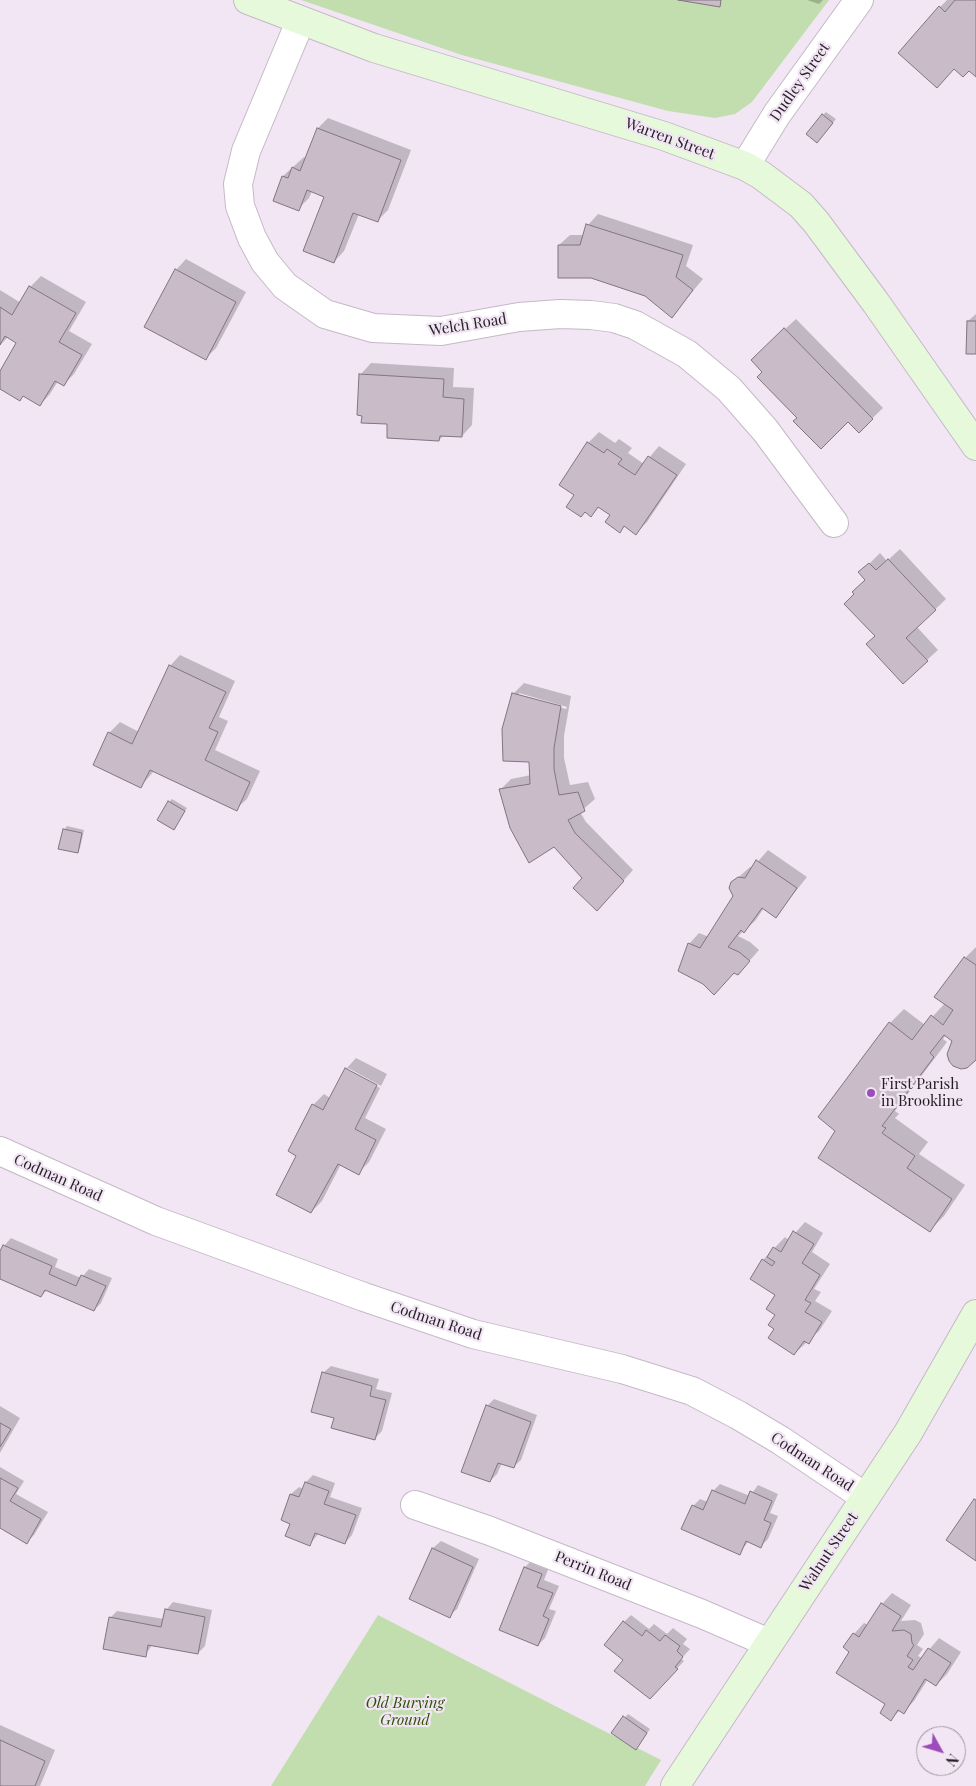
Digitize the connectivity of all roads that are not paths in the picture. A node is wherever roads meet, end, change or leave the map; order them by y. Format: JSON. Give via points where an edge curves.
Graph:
{"nodes":[{"id":1,"x":248,"y":0,"type":"edge"},
{"id":2,"x":859,"y":0,"type":"edge"},
{"id":3,"x":300,"y":22,"type":"junction"},
{"id":4,"x":745,"y":166,"type":"junction"},
{"id":5,"x":976,"y":446,"type":"edge"},
{"id":6,"x":834,"y":523,"type":"dead end"},
{"id":7,"x":0,"y":1151,"type":"edge"},
{"id":8,"x":976,"y":1314,"type":"edge"},
{"id":9,"x":865,"y":1497,"type":"junction"},
{"id":10,"x":415,"y":1504,"type":"dead end"},
{"id":11,"x":769,"y":1642,"type":"junction"},
{"id":12,"x":675,"y":1786,"type":"edge"}],
"edges":[{"from":1,"to":3,"type":"street","name":"Warren Street"},
{"from":2,"to":4,"type":"street","name":"Dudley Street","via":[[777,114]]},
{"from":3,"to":4,"type":"street","name":"Warren Street","via":[[374,48],[616,120]]},
{"from":3,"to":6,"type":"street","name":"Welch Road","via":[[246,151],[238,190],[240,206],[252,238],[265,262],[285,286],[326,314],[373,328],[441,331],[520,316],[560,314],[590,314],[635,325],[688,354],[728,389],[765,430]]},
{"from":4,"to":5,"type":"street","name":"Warren Street","via":[[781,188],[816,222]]},
{"from":7,"to":9,"type":"street","name":"Codman Road","via":[[156,1221],[364,1297],[473,1334],[630,1372],[692,1392],[755,1425]]},
{"from":8,"to":9,"type":"street","name":"Walnut Street","via":[[908,1433]]},
{"from":9,"to":11,"type":"street","name":"Walnut Street"},
{"from":10,"to":11,"type":"street","name":"Perrin Road","via":[[507,1537]]},
{"from":11,"to":12,"type":"street","name":"Walnut Street"}]}
